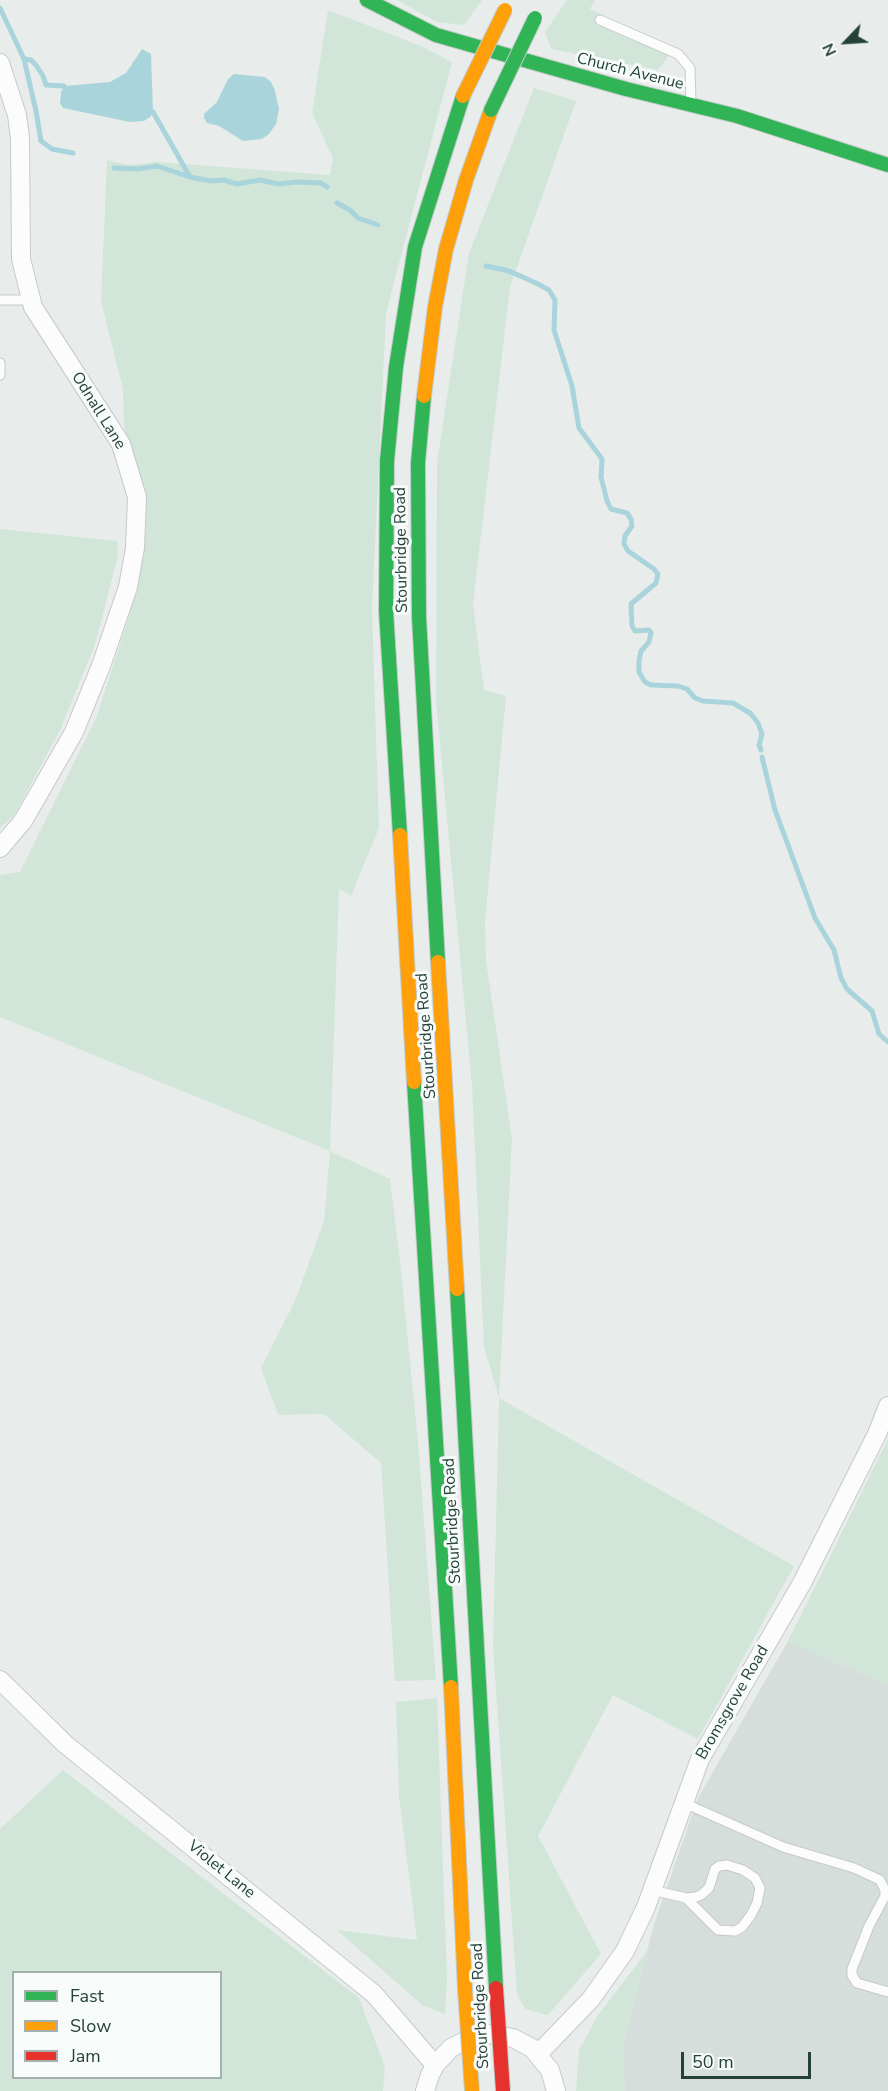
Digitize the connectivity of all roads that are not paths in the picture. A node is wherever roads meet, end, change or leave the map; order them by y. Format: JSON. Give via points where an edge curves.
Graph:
{"nodes":[{"id":1,"x":367,"y":0,"type":"edge"},
{"id":2,"x":508,"y":5,"type":"edge"},
{"id":3,"x":538,"y":14,"type":"dead end"},
{"id":4,"x":600,"y":20,"type":"dead end"},
{"id":5,"x":0,"y":63,"type":"edge"},
{"id":6,"x":691,"y":105,"type":"junction"},
{"id":7,"x":888,"y":165,"type":"edge"},
{"id":8,"x":0,"y":300,"type":"edge"},
{"id":9,"x":31,"y":300,"type":"junction"},
{"id":10,"x":0,"y":363,"type":"edge"},
{"id":11,"x":0,"y":375,"type":"edge"},
{"id":12,"x":0,"y":848,"type":"edge"},
{"id":13,"x":888,"y":1406,"type":"edge"},
{"id":14,"x":0,"y":1680,"type":"edge"},
{"id":15,"x":684,"y":1803,"type":"junction"},
{"id":16,"x":884,"y":1881,"type":"edge"},
{"id":17,"x":652,"y":1890,"type":"junction"},
{"id":18,"x":686,"y":1898,"type":"junction"},
{"id":19,"x":888,"y":1992,"type":"edge"},
{"id":20,"x":538,"y":2054,"type":"junction"},
{"id":21,"x":435,"y":2065,"type":"junction"},
{"id":22,"x":425,"y":2091,"type":"edge"},
{"id":23,"x":472,"y":2091,"type":"edge"},
{"id":24,"x":503,"y":2091,"type":"edge"},
{"id":25,"x":556,"y":2091,"type":"edge"}],
"edges":[{"from":1,"to":6,"type":"main road","name":"Church Avenue","via":[[436,35]]},
{"from":2,"to":23,"type":"main road","name":"Stourbridge Road","bridge":true,"via":[[463,96],[415,247],[396,367],[387,461],[386,611]]},
{"from":3,"to":24,"type":"main road","name":"Stourbridge Road","bridge":true,"via":[[491,110],[466,180],[444,261],[427,365],[418,475],[420,640]]},
{"from":4,"to":6,"type":"lane","via":[[678,54],[690,68]]},
{"from":5,"to":9,"type":"street","name":"Odnall Lane","via":[[17,115],[21,259]]},
{"from":6,"to":7,"type":"main road","name":"Church Avenue"},
{"from":8,"to":9,"type":"lane"},
{"from":9,"to":12,"type":"street","name":"Odnall Lane","via":[[121,444],[137,497],[135,538],[128,587],[74,732],[23,821]]},
{"from":10,"to":11,"type":"lane"},
{"from":13,"to":15,"type":"street","name":"Bromsgrove Road","via":[[802,1583],[700,1759]]},
{"from":14,"to":21,"type":"street","name":"Violet Lane","via":[[75,1752],[374,1994]]},
{"from":15,"to":16,"type":"lane","via":[[783,1847]]},
{"from":15,"to":17,"type":"street","name":"Bromsgrove Road"},
{"from":16,"to":19,"type":"lane","via":[[885,1896],[869,1926],[852,1975],[857,1983]]},
{"from":17,"to":18,"type":"lane"},
{"from":17,"to":20,"type":"street","name":"Bromsgrove Road","via":[[625,1952],[591,1999]]},
{"from":18,"to":18,"type":"lane","via":[[701,1896],[719,1866],[743,1870],[755,1878],[760,1888],[751,1915],[735,1931],[718,1930]]},
{"from":20,"to":21,"type":"street","via":[[513,2038],[482,2035],[460,2042]]},
{"from":20,"to":25,"type":"street","via":[[550,2070]]},
{"from":21,"to":22,"type":"street"}]}
